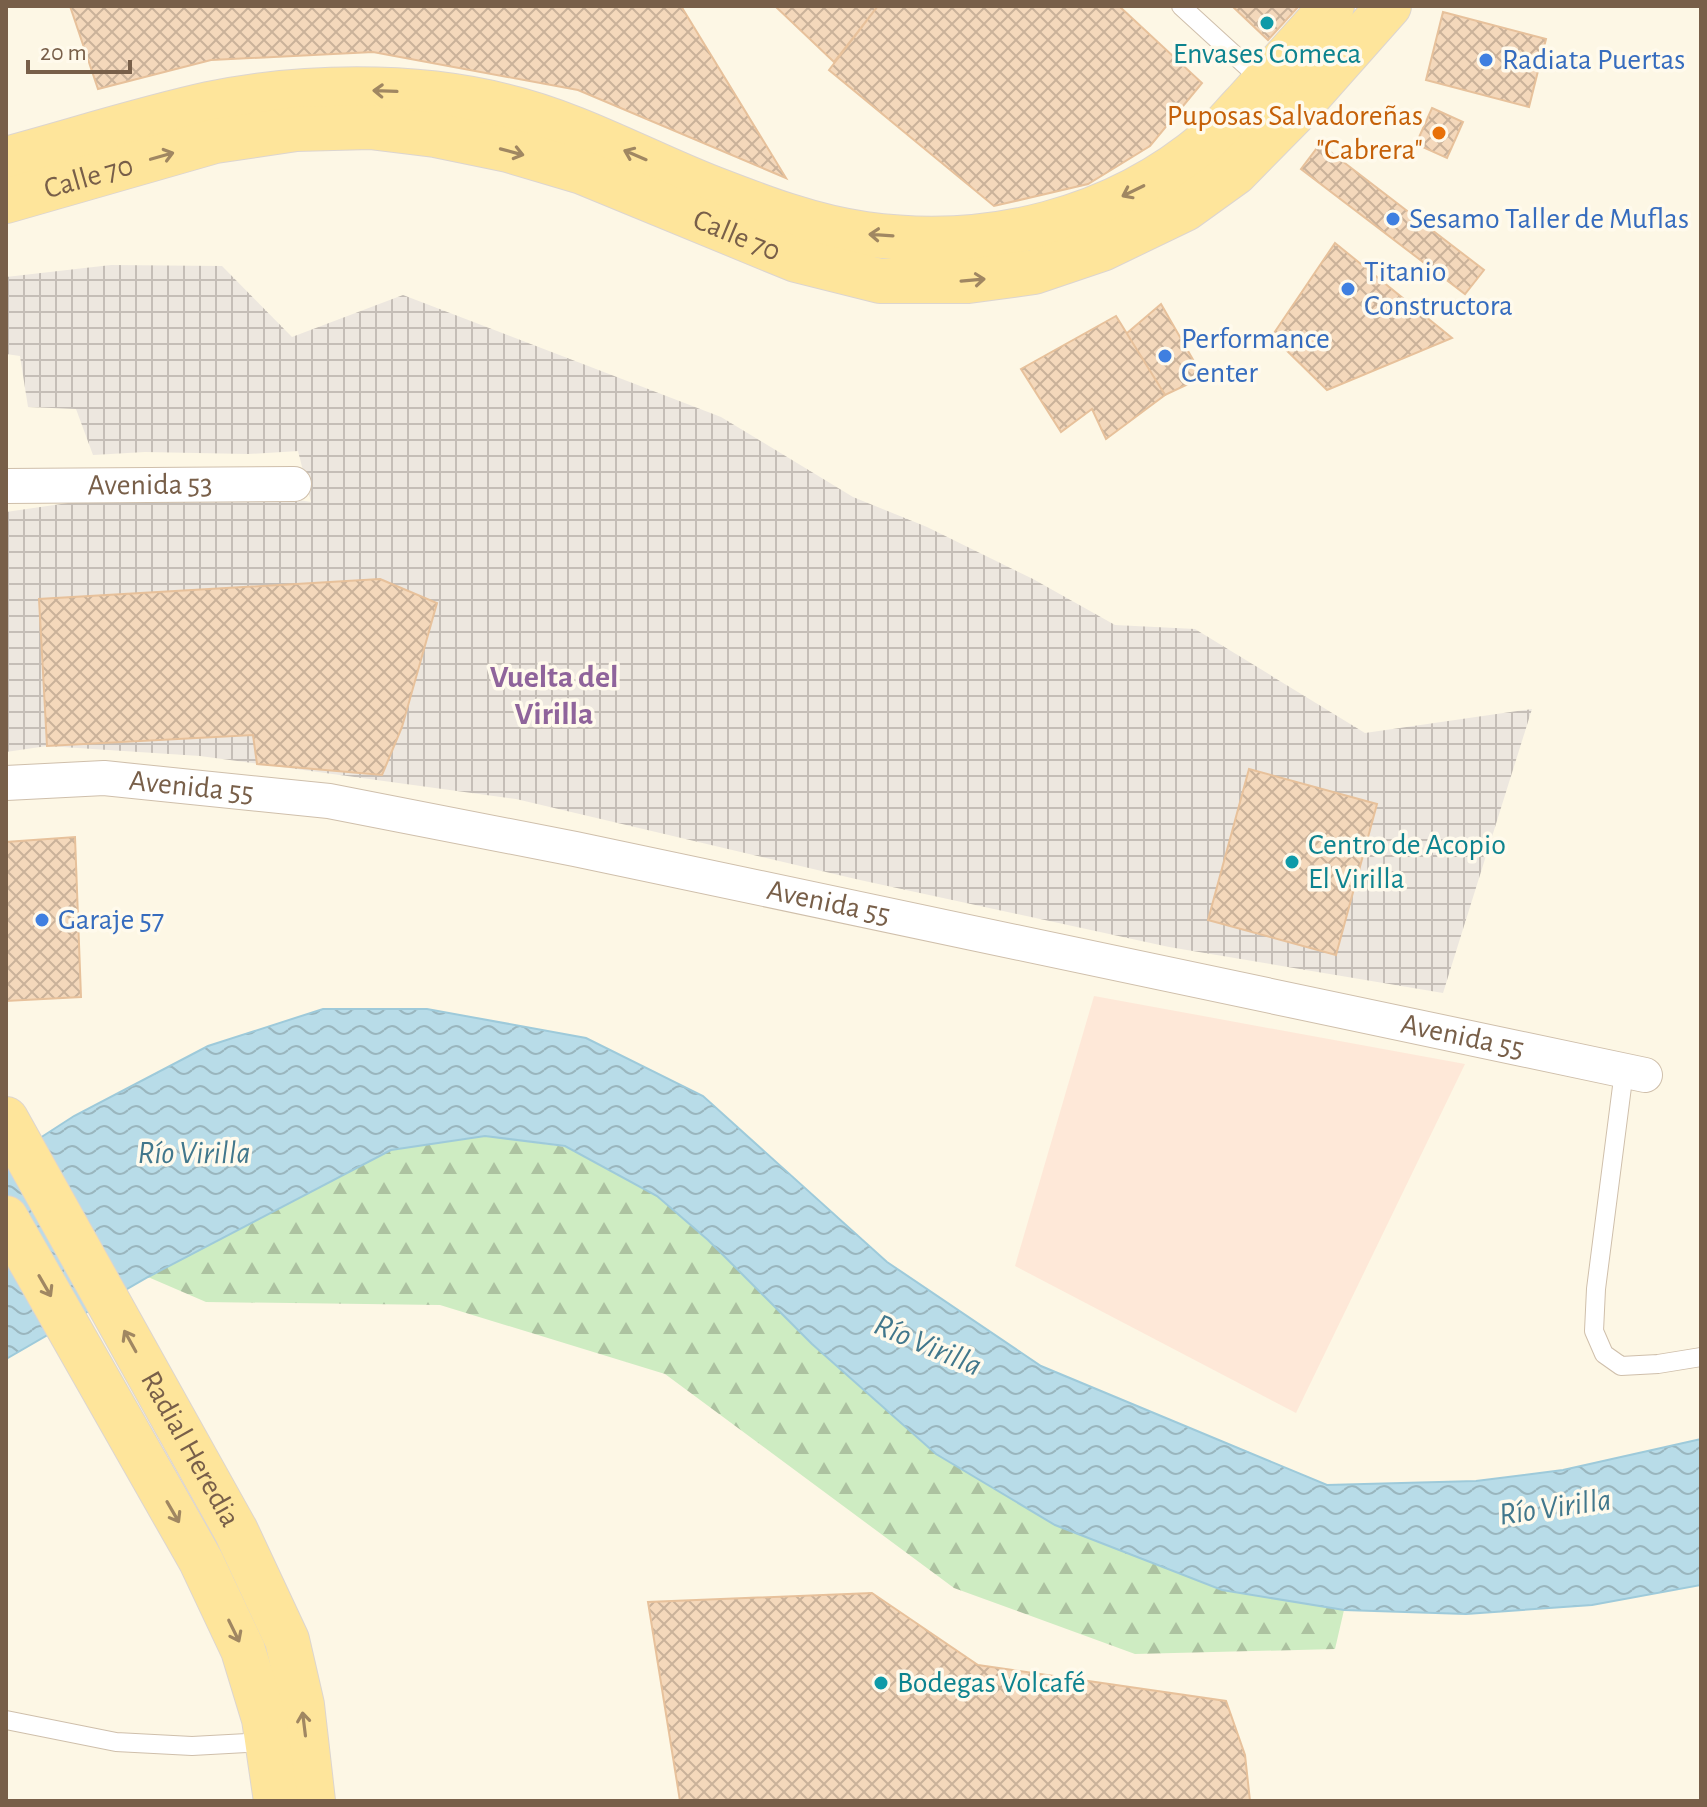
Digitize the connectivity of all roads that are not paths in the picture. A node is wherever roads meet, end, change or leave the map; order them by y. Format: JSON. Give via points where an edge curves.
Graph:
{"nodes":[{"id":1,"x":1181,"y":6,"type":"edge"},
{"id":2,"x":1332,"y":6,"type":"edge"},
{"id":3,"x":1389,"y":6,"type":"edge"},
{"id":4,"x":1264,"y":82,"type":"junction"},
{"id":5,"x":6,"y":159,"type":"edge"},
{"id":6,"x":6,"y":201,"type":"edge"},
{"id":7,"x":294,"y":484,"type":"dead end"},
{"id":8,"x":6,"y":486,"type":"edge"},
{"id":9,"x":6,"y":783,"type":"edge"},
{"id":10,"x":1635,"y":1073,"type":"joint"},
{"id":11,"x":6,"y":1119,"type":"edge"},
{"id":12,"x":6,"y":1218,"type":"edge"},
{"id":13,"x":1701,"y":1357,"type":"edge"},
{"id":14,"x":6,"y":1720,"type":"edge"},
{"id":15,"x":267,"y":1742,"type":"junction"},
{"id":16,"x":276,"y":1801,"type":"edge"},
{"id":17,"x":313,"y":1801,"type":"edge"}],
"edges":[{"from":1,"to":4,"type":"lane"},
{"from":2,"to":4,"type":"main road","name":"Calle 70"},
{"from":6,"to":3,"type":"main road","name":"Calle 70","one_way":true,"via":[[215,141],[296,129],[370,127],[523,154],[582,172],[796,260],[880,281],[994,278],[1034,272],[1102,249],[1185,209],[1235,173]]},
{"from":4,"to":5,"type":"main road","name":"Calle 70","one_way":true,"via":[[1212,138],[1157,179],[1083,215],[1009,234],[936,239],[863,234],[787,215],[566,126],[504,105],[427,93],[287,93],[210,104]]},
{"from":7,"to":8,"type":"street","name":"Avenida 53"},
{"from":9,"to":10,"type":"street","name":"Avenida 55","via":[[104,778],[329,801]]},
{"from":10,"to":13,"type":"lane","via":[[1596,1289],[1594,1331],[1604,1354],[1621,1366]]},
{"from":17,"to":11,"type":"main road","name":"Radial Heredia","one_way":true,"via":[[302,1705],[287,1640],[236,1531]]},
{"from":12,"to":15,"type":"main road","name":"Radial Heredia","one_way":true,"via":[[201,1561],[243,1650]]},
{"from":14,"to":15,"type":"lane","via":[[116,1742]]},
{"from":15,"to":16,"type":"main road","name":"Radial Heredia"}]}
